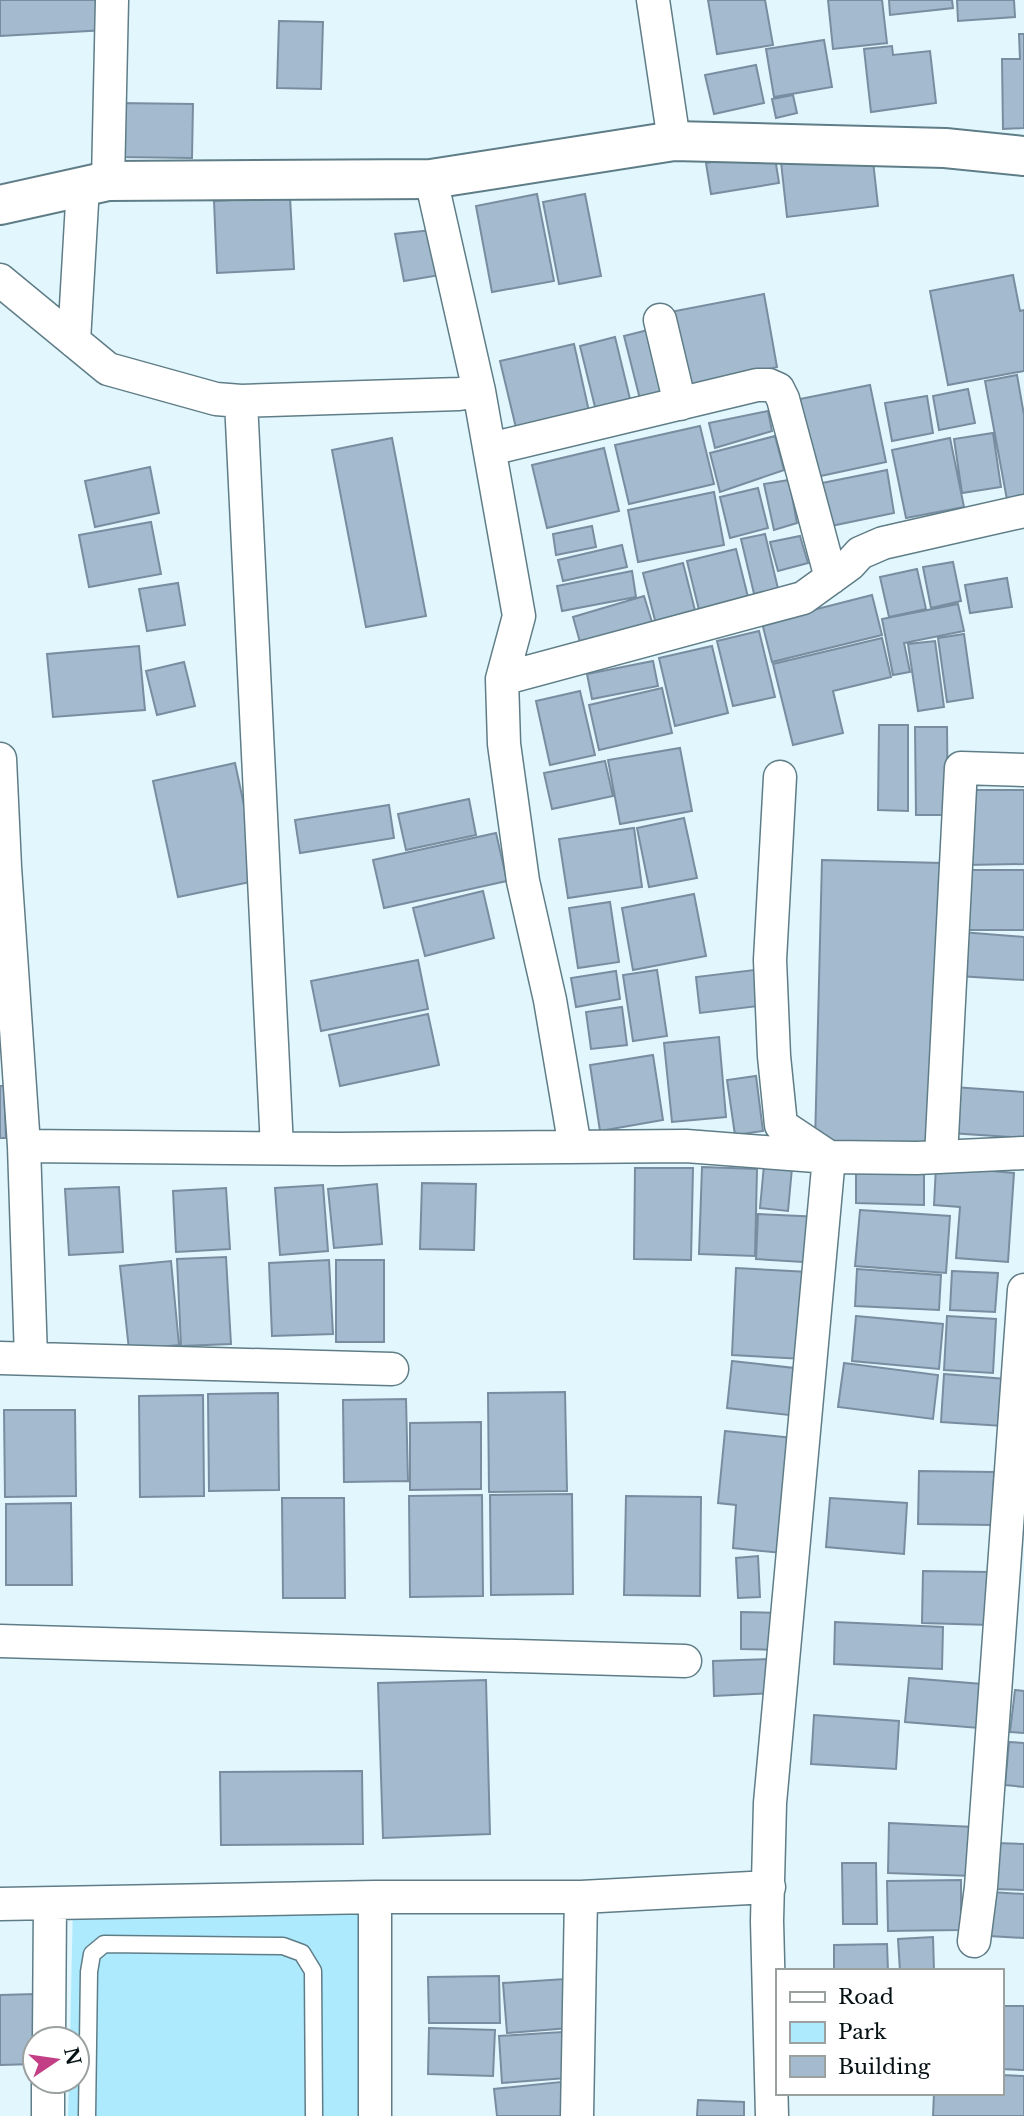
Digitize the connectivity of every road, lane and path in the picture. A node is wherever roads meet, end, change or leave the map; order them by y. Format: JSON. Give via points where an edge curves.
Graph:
{"nodes":[{"id":1,"x":112,"y":0,"type":"edge"},
{"id":2,"x":653,"y":0,"type":"edge"},
{"id":3,"x":674,"y":141,"type":"junction"},
{"id":4,"x":1024,"y":156,"type":"edge"},
{"id":5,"x":431,"y":179,"type":"junction"},
{"id":6,"x":95,"y":183,"type":"junction"},
{"id":7,"x":0,"y":205,"type":"edge"},
{"id":8,"x":0,"y":280,"type":"edge"},
{"id":9,"x":660,"y":320,"type":"dead end"},
{"id":10,"x":74,"y":341,"type":"junction"},
{"id":11,"x":479,"y":391,"type":"junction"},
{"id":12,"x":241,"y":401,"type":"junction"},
{"id":13,"x":680,"y":404,"type":"junction"},
{"id":14,"x":490,"y":449,"type":"junction"},
{"id":15,"x":1024,"y":511,"type":"edge"},
{"id":16,"x":831,"y":578,"type":"junction"},
{"id":17,"x":502,"y":679,"type":"junction"},
{"id":18,"x":0,"y":759,"type":"edge"},
{"id":19,"x":1024,"y":770,"type":"edge"},
{"id":20,"x":780,"y":778,"type":"dead end"},
{"id":21,"x":24,"y":1146,"type":"junction"},
{"id":22,"x":575,"y":1147,"type":"junction"},
{"id":23,"x":277,"y":1148,"type":"junction"},
{"id":24,"x":1024,"y":1153,"type":"edge"},
{"id":25,"x":829,"y":1157,"type":"junction"},
{"id":26,"x":941,"y":1157,"type":"junction"},
{"id":27,"x":1024,"y":1290,"type":"edge"},
{"id":28,"x":15,"y":1358,"type":"edge"},
{"id":29,"x":392,"y":1369,"type":"dead end"},
{"id":30,"x":0,"y":1641,"type":"edge"},
{"id":31,"x":685,"y":1661,"type":"dead end"},
{"id":32,"x":769,"y":1887,"type":"junction"},
{"id":33,"x":375,"y":1897,"type":"junction"},
{"id":34,"x":581,"y":1897,"type":"junction"},
{"id":35,"x":0,"y":1904,"type":"edge"},
{"id":36,"x":50,"y":1904,"type":"junction"},
{"id":37,"x":974,"y":1941,"type":"dead end"},
{"id":38,"x":49,"y":2025,"type":"edge"},
{"id":39,"x":48,"y":2095,"type":"edge"},
{"id":40,"x":48,"y":2116,"type":"edge"},
{"id":41,"x":87,"y":2116,"type":"edge"},
{"id":42,"x":314,"y":2116,"type":"edge"},
{"id":43,"x":375,"y":2116,"type":"edge"},
{"id":44,"x":577,"y":2116,"type":"edge"},
{"id":45,"x":772,"y":2116,"type":"edge"}],
"edges":[{"from":1,"to":6,"type":"street"},
{"from":2,"to":3,"type":"street"},
{"from":3,"to":4,"type":"street","via":[[945,148]]},
{"from":3,"to":5,"type":"street"},
{"from":5,"to":6,"type":"street"},
{"from":5,"to":11,"type":"street"},
{"from":6,"to":7,"type":"street"},
{"from":6,"to":10,"type":"street"},
{"from":8,"to":10,"type":"street"},
{"from":9,"to":13,"type":"street"},
{"from":10,"to":12,"type":"street","via":[[108,369],[216,399]]},
{"from":11,"to":12,"type":"street"},
{"from":11,"to":14,"type":"street"},
{"from":12,"to":23,"type":"street"},
{"from":13,"to":14,"type":"street"},
{"from":13,"to":16,"type":"street","via":[[757,385],[778,388]]},
{"from":14,"to":17,"type":"street","via":[[519,616]]},
{"from":15,"to":16,"type":"street","via":[[883,543],[860,553]]},
{"from":16,"to":17,"type":"street","via":[[803,598]]},
{"from":17,"to":22,"type":"street","via":[[504,744],[523,881],[550,1000]]},
{"from":18,"to":21,"type":"street"},
{"from":19,"to":26,"type":"street","via":[[961,768]]},
{"from":20,"to":25,"type":"street","via":[[770,960],[781,1125]]},
{"from":21,"to":23,"type":"street"},
{"from":21,"to":28,"type":"street"},
{"from":22,"to":23,"type":"street"},
{"from":22,"to":25,"type":"street","via":[[686,1146]]},
{"from":24,"to":26,"type":"street"},
{"from":25,"to":26,"type":"street"},
{"from":25,"to":32,"type":"street","via":[[770,1803]]},
{"from":27,"to":37,"type":"street"},
{"from":28,"to":29,"type":"street"},
{"from":30,"to":31,"type":"street"},
{"from":32,"to":34,"type":"street"},
{"from":32,"to":45,"type":"street"},
{"from":33,"to":34,"type":"street"},
{"from":33,"to":36,"type":"street"},
{"from":33,"to":43,"type":"street"},
{"from":34,"to":44,"type":"street"},
{"from":35,"to":36,"type":"street"},
{"from":36,"to":38,"type":"street"},
{"from":39,"to":40,"type":"street"},
{"from":41,"to":42,"type":"lane","via":[[90,1963],[92,1954],[104,1944],[118,1944],[283,1946],[302,1953],[313,1971]]}]}
